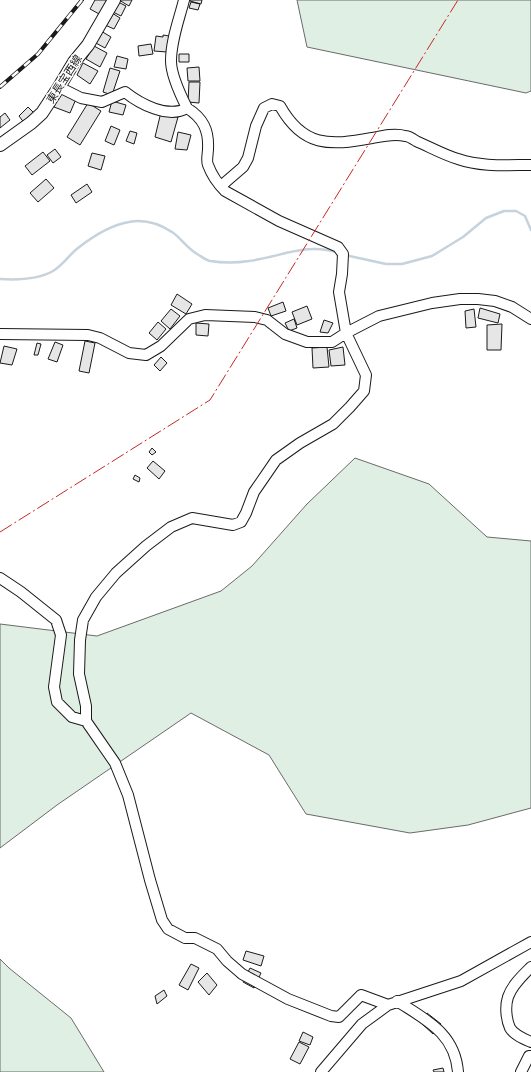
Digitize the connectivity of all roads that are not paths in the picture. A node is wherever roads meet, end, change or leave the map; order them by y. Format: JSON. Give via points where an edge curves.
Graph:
{"nodes":[{"id":1,"x":114,"y":0,"type":"edge"},
{"id":2,"x":184,"y":0,"type":"edge"},
{"id":3,"x":59,"y":87,"type":"junction"},
{"id":4,"x":187,"y":108,"type":"junction"},
{"id":5,"x":0,"y":145,"type":"edge"},
{"id":6,"x":531,"y":165,"type":"edge"},
{"id":7,"x":221,"y":186,"type":"junction"},
{"id":8,"x":531,"y":319,"type":"edge"},
{"id":9,"x":346,"y":333,"type":"junction"},
{"id":10,"x":0,"y":334,"type":"edge"},
{"id":11,"x":0,"y":578,"type":"edge"},
{"id":12,"x":86,"y":721,"type":"junction"},
{"id":13,"x":531,"y":942,"type":"edge"},
{"id":14,"x":531,"y":967,"type":"edge"},
{"id":15,"x":392,"y":1003,"type":"junction"},
{"id":16,"x":531,"y":1042,"type":"edge"},
{"id":17,"x":531,"y":1056,"type":"edge"},
{"id":18,"x":321,"y":1072,"type":"edge"},
{"id":19,"x":458,"y":1072,"type":"edge"},
{"id":20,"x":521,"y":1072,"type":"edge"}],
"edges":[{"from":1,"to":3,"type":"main road","name":"東長宝西線","via":[[88,45]]},
{"from":2,"to":4,"type":"street","via":[[176,26],[171,62],[179,92]]},
{"from":3,"to":4,"type":"street","via":[[80,98],[102,102],[125,92],[138,102],[156,109],[180,112]]},
{"from":3,"to":5,"type":"main road","name":"東長宝西線","via":[[42,113],[31,124]]},
{"from":4,"to":7,"type":"street","via":[[203,122],[208,141],[207,164]]},
{"from":6,"to":7,"type":"street","via":[[478,164],[457,159],[405,136],[328,143],[307,136],[296,129],[280,106],[272,104],[264,108],[256,126],[248,158]]},
{"from":7,"to":9,"type":"street","via":[[230,194],[279,221],[342,251],[343,270],[339,292]]},
{"from":8,"to":9,"type":"street","via":[[512,307],[495,301],[460,299],[379,316]]},
{"from":9,"to":10,"type":"street","via":[[332,342],[307,342],[285,334],[267,320],[255,317],[204,316],[189,319],[161,346],[146,355],[129,353],[100,338],[88,335]]},
{"from":9,"to":12,"type":"street","via":[[366,375],[364,391],[350,407],[332,424],[276,460],[254,492],[241,522],[233,525],[192,518],[171,527],[116,573],[96,597],[83,620],[80,640],[79,674],[86,706]]},
{"from":11,"to":12,"type":"street","via":[[56,620],[61,635],[54,686],[57,702],[72,717]]},
{"from":12,"to":15,"type":"street","via":[[116,763],[128,795],[162,920],[168,929],[217,949],[242,974],[288,999],[331,1016],[339,1017],[361,995]]},
{"from":13,"to":15,"type":"street","via":[[461,981]]},
{"from":14,"to":16,"type":"street","via":[[508,996],[506,1013],[510,1029]]},
{"from":15,"to":18,"type":"street","via":[[362,1024]]},
{"from":15,"to":19,"type":"street","via":[[436,1026],[450,1043],[458,1064]]},
{"from":17,"to":20,"type":"street"}]}
